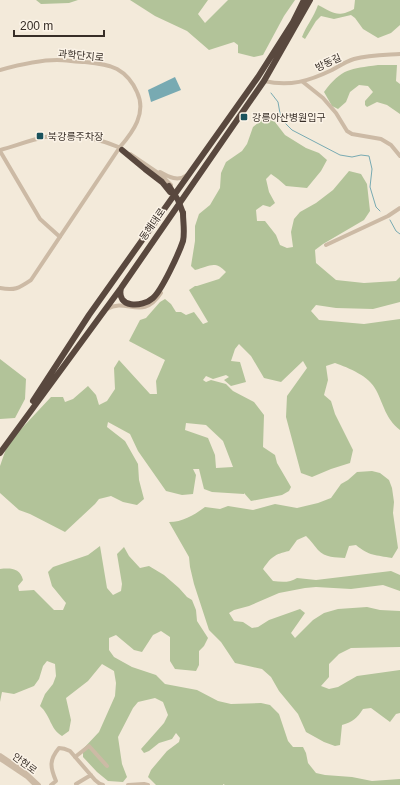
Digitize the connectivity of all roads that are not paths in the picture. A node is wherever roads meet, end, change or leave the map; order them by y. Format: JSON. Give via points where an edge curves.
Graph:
{"nodes":[{"id":1,"x":304,"y":0,"type":"edge"},
{"id":2,"x":310,"y":0,"type":"edge"},
{"id":3,"x":400,"y":54,"type":"edge"},
{"id":4,"x":0,"y":70,"type":"edge"},
{"id":5,"x":261,"y":79,"type":"junction"},
{"id":6,"x":303,"y":82,"type":"junction"},
{"id":7,"x":122,"y":149,"type":"junction"},
{"id":8,"x":0,"y":150,"type":"edge"},
{"id":9,"x":204,"y":155,"type":"junction"},
{"id":10,"x":400,"y":156,"type":"edge"},
{"id":11,"x":400,"y":208,"type":"edge"},
{"id":12,"x":184,"y":213,"type":"junction"},
{"id":13,"x":148,"y":231,"type":"junction"},
{"id":14,"x":60,"y":237,"type":"junction"},
{"id":15,"x":326,"y":245,"type":"dead end"},
{"id":16,"x":0,"y":288,"type":"edge"},
{"id":17,"x":121,"y":288,"type":"junction"},
{"id":18,"x":104,"y":311,"type":"junction"},
{"id":19,"x":0,"y":449,"type":"edge"},
{"id":20,"x":0,"y":453,"type":"edge"},
{"id":21,"x":0,"y":755,"type":"edge"},
{"id":22,"x":75,"y":757,"type":"junction"},
{"id":23,"x":0,"y":759,"type":"edge"},
{"id":24,"x":107,"y":766,"type":"dead end"},
{"id":25,"x":91,"y":775,"type":"junction"},
{"id":26,"x":76,"y":784,"type":"edge"},
{"id":27,"x":35,"y":785,"type":"edge"},
{"id":28,"x":39,"y":785,"type":"edge"},
{"id":29,"x":51,"y":785,"type":"edge"},
{"id":30,"x":103,"y":785,"type":"edge"},
{"id":31,"x":128,"y":785,"type":"edge"},
{"id":32,"x":148,"y":785,"type":"edge"}],
"edges":[{"from":1,"to":5,"type":"highway","name":"동해대로"},
{"from":2,"to":5,"type":"highway","name":"동해대로"},
{"from":3,"to":6,"type":"street","name":"방동길","via":[[368,56],[353,60]]},
{"from":4,"to":7,"type":"street","name":"과학단지로","via":[[57,60],[105,64],[118,70],[128,77],[134,86],[140,107],[138,119]]},
{"from":5,"to":6,"type":"street","name":"방동길","via":[[276,84]]},
{"from":5,"to":9,"type":"highway","name":"동해대로"},
{"from":5,"to":17,"type":"highway","name":"동해대로"},
{"from":6,"to":10,"type":"street","via":[[323,98],[347,132],[381,139],[391,145]]},
{"from":7,"to":8,"type":"street","via":[[89,138],[60,136],[45,137]]},
{"from":7,"to":9,"type":"street","via":[[143,159],[168,177],[177,179],[184,178]]},
{"from":7,"to":12,"type":"highway","bridge":true,"via":[[170,186]]},
{"from":7,"to":13,"type":"highway","via":[[169,190],[169,199]]},
{"from":7,"to":14,"type":"street","name":"과학단지로"},
{"from":8,"to":14,"type":"street","via":[[40,218]]},
{"from":9,"to":13,"type":"highway","name":"동해대로"},
{"from":11,"to":15,"type":"street"},
{"from":12,"to":17,"type":"highway","via":[[183,240],[154,298],[145,303],[126,303],[121,297]]},
{"from":12,"to":18,"type":"street","via":[[186,234],[183,247],[165,286],[155,300],[139,308],[116,305]]},
{"from":13,"to":19,"type":"highway","name":"동해대로","via":[[88,315]]},
{"from":14,"to":16,"type":"street","name":"과학단지로","via":[[31,280],[10,290]]},
{"from":17,"to":18,"type":"highway","name":"동해대로"},
{"from":18,"to":20,"type":"highway","name":"동해대로"},
{"from":21,"to":28,"type":"street","name":"안현로"},
{"from":22,"to":24,"type":"street","via":[[89,746]]},
{"from":22,"to":25,"type":"street"},
{"from":22,"to":29,"type":"street","via":[[66,748],[59,748],[51,759],[56,781]]},
{"from":23,"to":27,"type":"street","name":"안현로"},
{"from":25,"to":26,"type":"street"},
{"from":25,"to":30,"type":"street"},
{"from":31,"to":32,"type":"street"}]}
